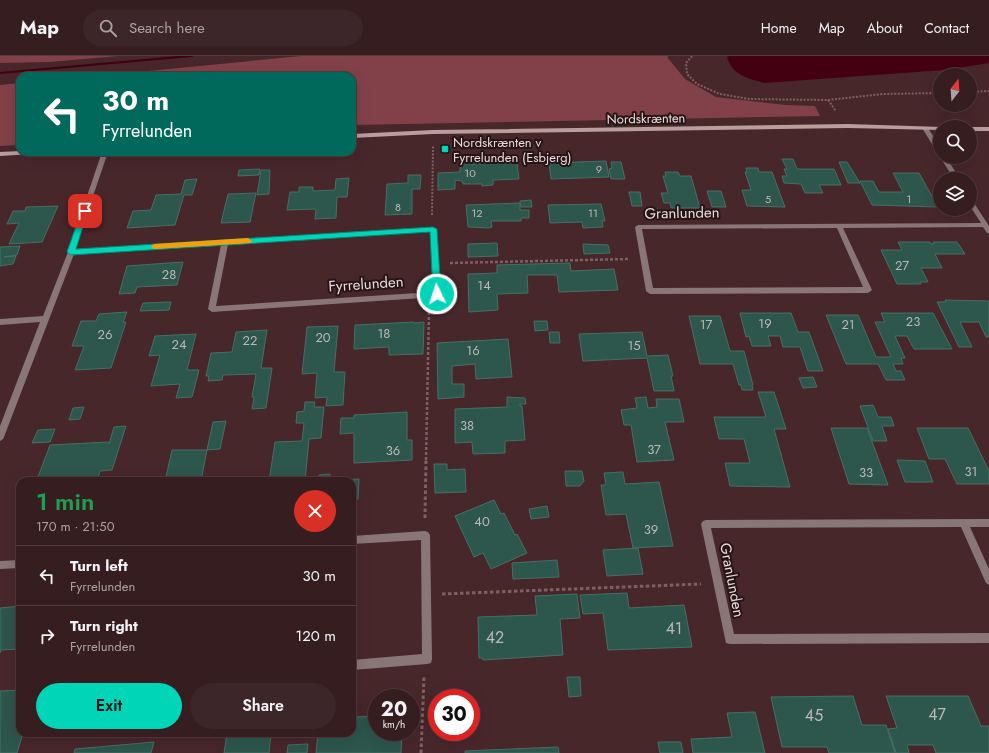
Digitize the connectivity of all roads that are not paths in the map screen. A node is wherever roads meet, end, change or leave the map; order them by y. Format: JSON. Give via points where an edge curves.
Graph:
{"nodes":[{"id":1,"x":925,"y":128,"type":"junction"},
{"id":2,"x":933,"y":128,"type":"edge"},
{"id":3,"x":977,"y":129,"type":"edge"},
{"id":4,"x":989,"y":129,"type":"edge"},
{"id":5,"x":356,"y":136,"type":"edge"},
{"id":6,"x":933,"y":141,"type":"edge"},
{"id":7,"x":16,"y":153,"type":"edge"},
{"id":8,"x":0,"y":154,"type":"edge"},
{"id":9,"x":104,"y":156,"type":"edge"},
{"id":10,"x":977,"y":212,"type":"edge"},
{"id":11,"x":839,"y":226,"type":"junction"},
{"id":12,"x":987,"y":228,"type":"edge"},
{"id":13,"x":225,"y":242,"type":"junction"},
{"id":14,"x":71,"y":252,"type":"junction"},
{"id":15,"x":45,"y":319,"type":"junction"},
{"id":16,"x":0,"y":322,"type":"edge"},
{"id":17,"x":0,"y":437,"type":"edge"},
{"id":18,"x":964,"y":523,"type":"junction"},
{"id":19,"x":989,"y":523,"type":"edge"},
{"id":20,"x":356,"y":540,"type":"edge"},
{"id":21,"x":16,"y":564,"type":"edge"},
{"id":22,"x":0,"y":565,"type":"edge"},
{"id":23,"x":989,"y":580,"type":"edge"},
{"id":24,"x":989,"y":638,"type":"edge"},
{"id":25,"x":356,"y":665,"type":"edge"}],
"edges":[{"from":1,"to":2,"type":"street","name":"Nordskrænten"},
{"from":1,"to":5,"type":"street","name":"Nordskrænten","via":[[848,126],[433,132]]},
{"from":1,"to":6,"type":"street"},
{"from":3,"to":4,"type":"street"},
{"from":7,"to":8,"type":"street"},
{"from":9,"to":14,"type":"street"},
{"from":10,"to":12,"type":"street","name":"Granlunden"},
{"from":11,"to":11,"type":"street","name":"Granlunden","via":[[638,227],[650,291],[868,290]]},
{"from":11,"to":12,"type":"street","name":"Granlunden"},
{"from":13,"to":13,"type":"street","name":"Fyrrelunden","via":[[212,309],[437,294],[433,229]]},
{"from":13,"to":14,"type":"street"},
{"from":14,"to":15,"type":"street"},
{"from":15,"to":16,"type":"street"},
{"from":15,"to":17,"type":"street"},
{"from":18,"to":19,"type":"street","name":"Granlunden"},
{"from":18,"to":23,"type":"street"},
{"from":18,"to":24,"type":"street","name":"Granlunden","via":[[706,524],[730,639]]},
{"from":20,"to":25,"type":"street","via":[[425,535],[427,659]]},
{"from":21,"to":22,"type":"street"}]}
